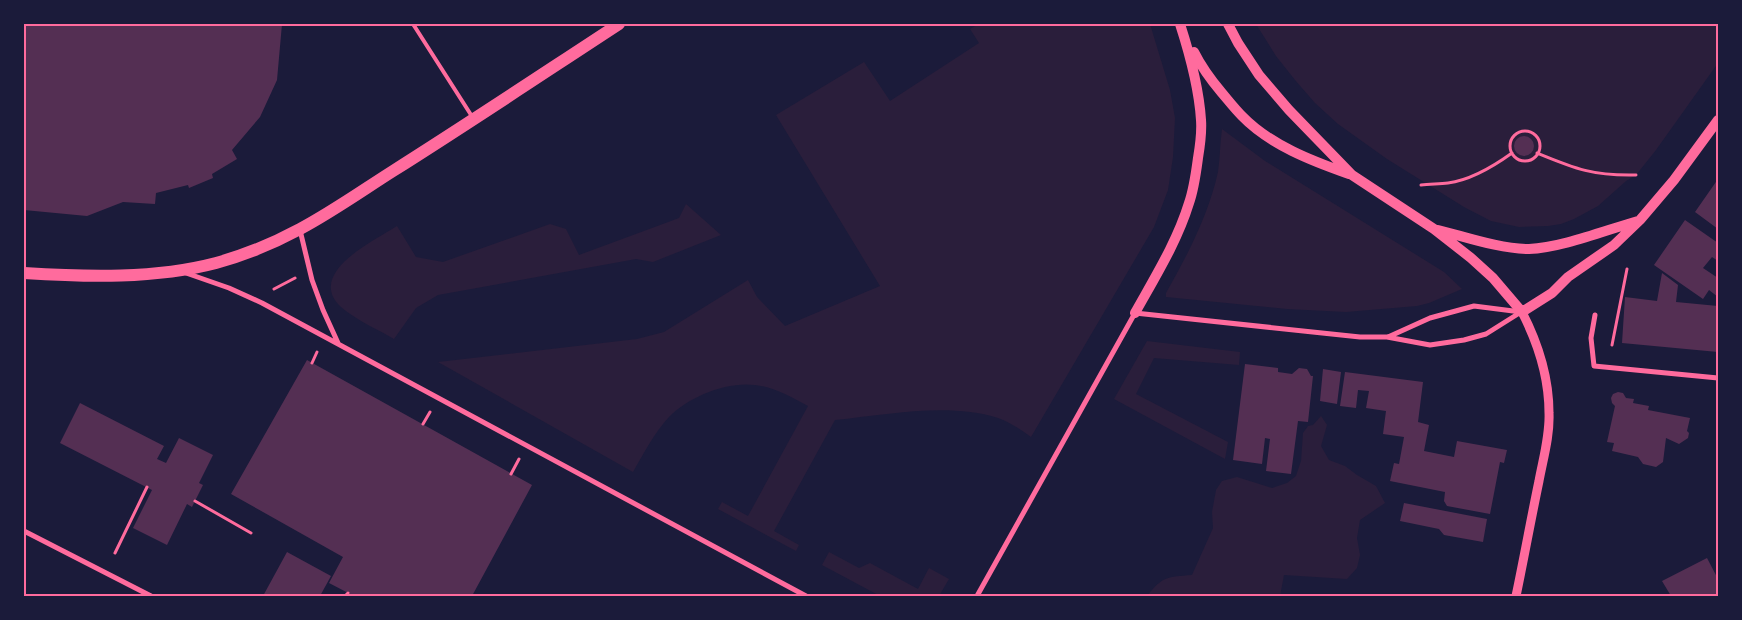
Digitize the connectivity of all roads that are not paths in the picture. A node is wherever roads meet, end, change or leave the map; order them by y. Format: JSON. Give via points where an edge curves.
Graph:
{"nodes":[{"id":1,"x":413,"y":24,"type":"edge"},
{"id":2,"x":619,"y":24,"type":"edge"},
{"id":3,"x":1180,"y":24,"type":"edge"},
{"id":4,"x":1228,"y":24,"type":"edge"},
{"id":5,"x":474,"y":120,"type":"junction"},
{"id":6,"x":1718,"y":120,"type":"edge"},
{"id":7,"x":1352,"y":175,"type":"junction"},
{"id":8,"x":1640,"y":220,"type":"junction"},
{"id":9,"x":300,"y":229,"type":"junction"},
{"id":10,"x":1434,"y":229,"type":"junction"},
{"id":11,"x":179,"y":270,"type":"junction"},
{"id":12,"x":24,"y":274,"type":"edge"},
{"id":13,"x":1522,"y":312,"type":"junction"},
{"id":14,"x":1135,"y":313,"type":"junction"},
{"id":15,"x":1595,"y":315,"type":"dead end"},
{"id":16,"x":1387,"y":337,"type":"junction"},
{"id":17,"x":338,"y":343,"type":"junction"},
{"id":18,"x":1718,"y":378,"type":"edge"},
{"id":19,"x":24,"y":530,"type":"edge"},
{"id":20,"x":151,"y":596,"type":"edge"},
{"id":21,"x":806,"y":596,"type":"edge"},
{"id":22,"x":977,"y":596,"type":"edge"},
{"id":23,"x":1516,"y":596,"type":"edge"}],
"edges":[{"from":1,"to":5,"type":"lane"},
{"from":2,"to":5,"type":"main road"},
{"from":3,"to":7,"type":"main road","via":[[1198,60],[1242,117],[1267,136],[1311,160]]},
{"from":3,"to":14,"type":"main road","via":[[1193,66],[1201,121],[1196,170],[1190,203],[1181,225]]},
{"from":4,"to":7,"type":"main road","via":[[1259,75]]},
{"from":5,"to":9,"type":"main road"},
{"from":6,"to":8,"type":"main road"},
{"from":7,"to":10,"type":"main road"},
{"from":8,"to":10,"type":"main road","via":[[1550,246],[1528,249]]},
{"from":8,"to":13,"type":"main road","via":[[1614,245]]},
{"from":9,"to":11,"type":"main road","via":[[251,252]]},
{"from":9,"to":17,"type":"street","via":[[312,280]]},
{"from":10,"to":13,"type":"main road","via":[[1486,271]]},
{"from":11,"to":12,"type":"main road","via":[[136,274]]},
{"from":11,"to":17,"type":"street","via":[[262,303]]},
{"from":13,"to":16,"type":"street","via":[[1474,306],[1430,318]]},
{"from":13,"to":16,"type":"street","via":[[1486,334],[1464,340],[1430,345]]},
{"from":13,"to":23,"type":"street","via":[[1541,357],[1550,414]]},
{"from":14,"to":16,"type":"street","via":[[1350,336]]},
{"from":14,"to":22,"type":"street"},
{"from":15,"to":18,"type":"street","via":[[1591,338],[1594,366]]},
{"from":17,"to":21,"type":"street"},
{"from":19,"to":20,"type":"street"}]}
